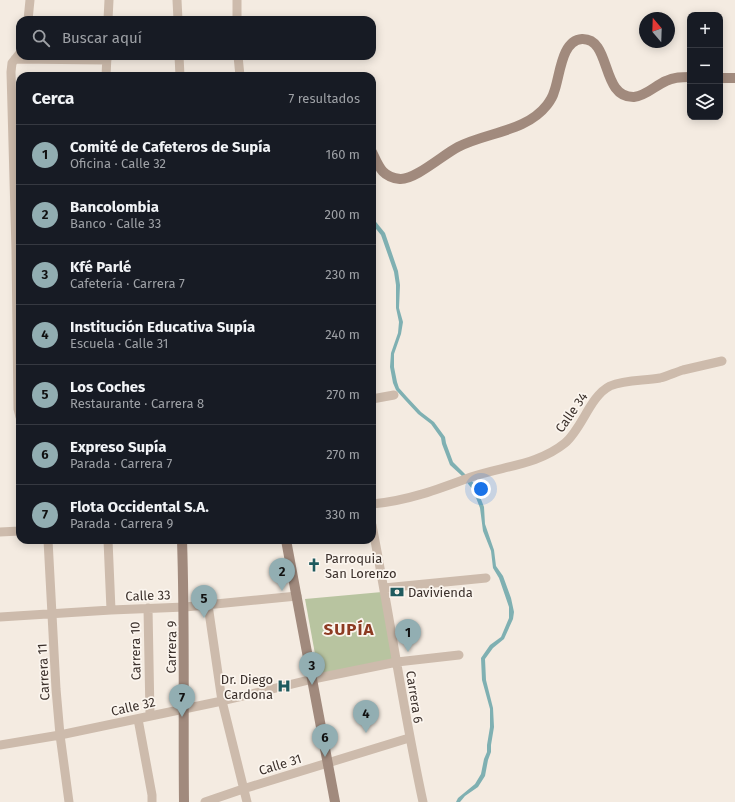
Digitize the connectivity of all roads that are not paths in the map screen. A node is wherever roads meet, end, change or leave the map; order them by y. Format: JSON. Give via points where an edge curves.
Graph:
{"nodes":[{"id":1,"x":30,"y":0,"type":"edge"},
{"id":2,"x":109,"y":0,"type":"edge"},
{"id":3,"x":177,"y":0,"type":"edge"},
{"id":4,"x":236,"y":0,"type":"edge"},
{"id":5,"x":28,"y":16,"type":"edge"},
{"id":6,"x":108,"y":16,"type":"edge"},
{"id":7,"x":178,"y":16,"type":"edge"},
{"id":8,"x":237,"y":16,"type":"edge"},
{"id":9,"x":16,"y":58,"type":"edge"},
{"id":10,"x":107,"y":60,"type":"edge"},
{"id":11,"x":179,"y":60,"type":"edge"},
{"id":12,"x":238,"y":60,"type":"edge"},
{"id":13,"x":106,"y":72,"type":"edge"},
{"id":14,"x":180,"y":72,"type":"edge"},
{"id":15,"x":240,"y":72,"type":"edge"},
{"id":16,"x":687,"y":77,"type":"edge"},
{"id":17,"x":723,"y":78,"type":"edge"},
{"id":18,"x":735,"y":78,"type":"edge"},
{"id":19,"x":16,"y":89,"type":"edge"},
{"id":20,"x":16,"y":112,"type":"edge"},
{"id":21,"x":376,"y":161,"type":"edge"},
{"id":22,"x":722,"y":361,"type":"dead end"},
{"id":23,"x":394,"y":395,"type":"dead end"},
{"id":24,"x":376,"y":399,"type":"edge"},
{"id":25,"x":376,"y":504,"type":"edge"},
{"id":26,"x":16,"y":531,"type":"edge"},
{"id":27,"x":0,"y":532,"type":"edge"},
{"id":28,"x":48,"y":544,"type":"edge"},
{"id":29,"x":108,"y":544,"type":"edge"},
{"id":30,"x":182,"y":544,"type":"edge"},
{"id":31,"x":287,"y":544,"type":"edge"},
{"id":32,"x":376,"y":544,"type":"edge"},
{"id":33,"x":486,"y":578,"type":"dead end"},
{"id":34,"x":384,"y":588,"type":"junction"},
{"id":35,"x":297,"y":596,"type":"junction"},
{"id":36,"x":208,"y":605,"type":"junction"},
{"id":37,"x":184,"y":607,"type":"junction"},
{"id":38,"x":148,"y":608,"type":"junction"},
{"id":39,"x":111,"y":610,"type":"junction"},
{"id":40,"x":52,"y":613,"type":"junction"},
{"id":41,"x":0,"y":617,"type":"edge"},
{"id":42,"x":459,"y":655,"type":"dead end"},
{"id":43,"x":397,"y":662,"type":"junction"},
{"id":44,"x":313,"y":679,"type":"junction"},
{"id":45,"x":222,"y":701,"type":"junction"},
{"id":46,"x":183,"y":708,"type":"junction"},
{"id":47,"x":150,"y":716,"type":"junction"},
{"id":48,"x":138,"y":719,"type":"junction"},
{"id":49,"x":60,"y":735,"type":"junction"},
{"id":50,"x":409,"y":738,"type":"junction"},
{"id":51,"x":0,"y":745,"type":"edge"},
{"id":52,"x":327,"y":763,"type":"junction"},
{"id":53,"x":243,"y":789,"type":"junction"},
{"id":54,"x":69,"y":802,"type":"edge"},
{"id":55,"x":152,"y":802,"type":"edge"},
{"id":56,"x":184,"y":802,"type":"edge"},
{"id":57,"x":206,"y":802,"type":"edge"},
{"id":58,"x":247,"y":802,"type":"edge"},
{"id":59,"x":335,"y":802,"type":"edge"},
{"id":60,"x":423,"y":802,"type":"edge"}],
"edges":[{"from":1,"to":5,"type":"street"},
{"from":2,"to":6,"type":"street"},
{"from":3,"to":7,"type":"street"},
{"from":4,"to":8,"type":"street"},
{"from":9,"to":19,"type":"street","via":[[12,63],[11,72]]},
{"from":10,"to":13,"type":"street"},
{"from":11,"to":14,"type":"street"},
{"from":12,"to":15,"type":"street"},
{"from":16,"to":21,"type":"main road","via":[[666,81],[634,97],[622,94],[613,85],[599,49],[592,42],[581,39],[570,44],[565,52],[554,93],[536,116],[522,124],[458,147],[415,174],[402,179],[389,177],[380,170]]},
{"from":17,"to":18,"type":"main road"},
{"from":19,"to":20,"type":"street"},
{"from":22,"to":25,"type":"street","name":"Calle 34","via":[[660,378],[610,386],[600,393],[571,438],[543,457],[413,497]]},
{"from":23,"to":24,"type":"street"},
{"from":26,"to":27,"type":"street"},
{"from":28,"to":40,"type":"street","name":"Carrera 11"},
{"from":29,"to":39,"type":"street","name":"Carrera 10"},
{"from":30,"to":37,"type":"main road","name":"Carrera 9"},
{"from":31,"to":35,"type":"main road"},
{"from":32,"to":34,"type":"street","name":"Carrera 6"},
{"from":33,"to":34,"type":"street"},
{"from":34,"to":43,"type":"street","name":"Carrera 6"},
{"from":35,"to":36,"type":"street","name":"Calle 33"},
{"from":35,"to":44,"type":"main road"},
{"from":36,"to":37,"type":"street","name":"Calle 33"},
{"from":36,"to":45,"type":"street"},
{"from":37,"to":38,"type":"street","name":"Calle 33"},
{"from":37,"to":46,"type":"main road","name":"Carrera 9"},
{"from":38,"to":39,"type":"street","name":"Calle 33"},
{"from":38,"to":47,"type":"street","name":"Carrera 10"},
{"from":39,"to":40,"type":"street","name":"Calle 33"},
{"from":40,"to":41,"type":"street","name":"Calle 33"},
{"from":40,"to":49,"type":"street","name":"Carrera 11"},
{"from":42,"to":43,"type":"street","name":"Calle 32"},
{"from":43,"to":44,"type":"street","name":"Calle 32"},
{"from":43,"to":50,"type":"street","name":"Carrera 6"},
{"from":44,"to":45,"type":"street","name":"Calle 32"},
{"from":44,"to":52,"type":"main road"},
{"from":45,"to":46,"type":"street","name":"Calle 32"},
{"from":45,"to":53,"type":"street"},
{"from":46,"to":47,"type":"street","name":"Calle 32"},
{"from":46,"to":56,"type":"main road","name":"Carrera 9"},
{"from":47,"to":48,"type":"street","name":"Calle 32"},
{"from":48,"to":49,"type":"street","name":"Calle 32"},
{"from":48,"to":55,"type":"street"},
{"from":49,"to":51,"type":"street","name":"Calle 32"},
{"from":49,"to":54,"type":"street","name":"Carrera 11"},
{"from":50,"to":52,"type":"street","name":"Calle 31"},
{"from":50,"to":60,"type":"street","name":"Carrera 6"},
{"from":52,"to":53,"type":"street","name":"Calle 31"},
{"from":52,"to":59,"type":"main road"},
{"from":53,"to":57,"type":"street","name":"Calle 31"},
{"from":53,"to":58,"type":"street"}]}
